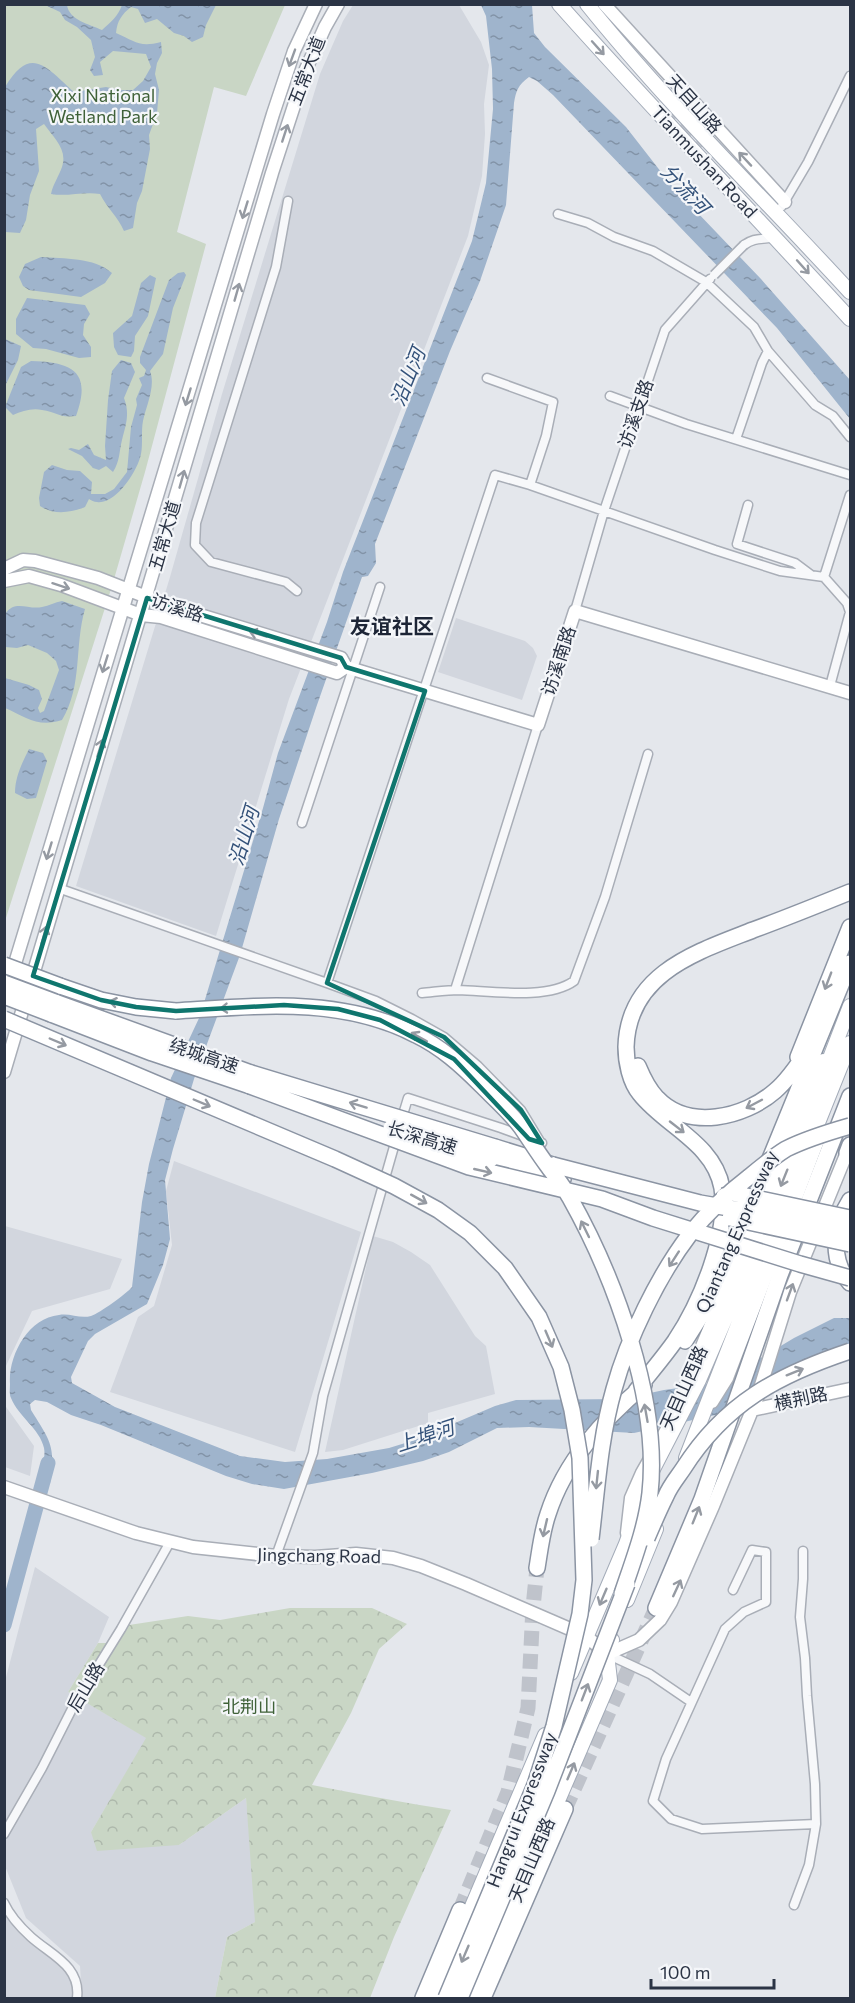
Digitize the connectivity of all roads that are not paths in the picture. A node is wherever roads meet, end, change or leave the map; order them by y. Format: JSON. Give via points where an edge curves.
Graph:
{"nodes":[{"id":1,"x":316,"y":4,"type":"edge"},
{"id":2,"x":338,"y":4,"type":"edge"},
{"id":3,"x":559,"y":4,"type":"edge"},
{"id":4,"x":587,"y":4,"type":"edge"},
{"id":5,"x":603,"y":4,"type":"edge"},
{"id":6,"x":850,"y":76,"type":"edge"},
{"id":7,"x":288,"y":201,"type":"dead end"},
{"id":8,"x":781,"y":208,"type":"junction"},
{"id":9,"x":558,"y":214,"type":"dead end"},
{"id":10,"x":775,"y":237,"type":"junction"},
{"id":11,"x":706,"y":282,"type":"junction"},
{"id":12,"x":850,"y":292,"type":"edge"},
{"id":13,"x":850,"y":320,"type":"edge"},
{"id":14,"x":768,"y":351,"type":"junction"},
{"id":15,"x":487,"y":378,"type":"dead end"},
{"id":16,"x":609,"y":396,"type":"dead end"},
{"id":17,"x":639,"y":407,"type":"junction"},
{"id":18,"x":850,"y":437,"type":"edge"},
{"id":19,"x":736,"y":439,"type":"junction"},
{"id":20,"x":850,"y":476,"type":"edge"},
{"id":21,"x":530,"y":485,"type":"junction"},
{"id":22,"x":850,"y":495,"type":"edge"},
{"id":23,"x":748,"y":505,"type":"dead end"},
{"id":24,"x":604,"y":511,"type":"junction"},
{"id":25,"x":4,"y":569,"type":"edge"},
{"id":26,"x":812,"y":575,"type":"junction"},
{"id":27,"x":824,"y":577,"type":"junction"},
{"id":28,"x":4,"y":581,"type":"edge"},
{"id":29,"x":380,"y":587,"type":"dead end"},
{"id":30,"x":128,"y":591,"type":"junction"},
{"id":31,"x":297,"y":591,"type":"dead end"},
{"id":32,"x":147,"y":598,"type":"junction"},
{"id":33,"x":122,"y":608,"type":"junction"},
{"id":34,"x":575,"y":610,"type":"junction"},
{"id":35,"x":141,"y":615,"type":"junction"},
{"id":36,"x":344,"y":667,"type":"junction"},
{"id":37,"x":830,"y":686,"type":"junction"},
{"id":38,"x":425,"y":692,"type":"junction"},
{"id":39,"x":850,"y":693,"type":"edge"},
{"id":40,"x":538,"y":725,"type":"junction"},
{"id":41,"x":648,"y":754,"type":"dead end"},
{"id":42,"x":302,"y":822,"type":"dead end"},
{"id":43,"x":58,"y":888,"type":"junction"},
{"id":44,"x":850,"y":892,"type":"edge"},
{"id":45,"x":850,"y":903,"type":"edge"},
{"id":46,"x":850,"y":927,"type":"edge"},
{"id":47,"x":740,"y":940,"type":"junction"},
{"id":48,"x":850,"y":963,"type":"edge"},
{"id":49,"x":4,"y":965,"type":"edge"},
{"id":50,"x":327,"y":982,"type":"junction"},
{"id":51,"x":4,"y":983,"type":"edge"},
{"id":52,"x":455,"y":990,"type":"junction"},
{"id":53,"x":422,"y":993,"type":"dead end"},
{"id":54,"x":4,"y":997,"type":"edge"},
{"id":55,"x":846,"y":1000,"type":"edge"},
{"id":56,"x":53,"y":1008,"type":"junction"},
{"id":57,"x":4,"y":1019,"type":"edge"},
{"id":58,"x":850,"y":1043,"type":"edge"},
{"id":59,"x":4,"y":1072,"type":"edge"},
{"id":60,"x":251,"y":1079,"type":"junction"},
{"id":61,"x":776,"y":1091,"type":"junction"},
{"id":62,"x":850,"y":1096,"type":"edge"},
{"id":63,"x":850,"y":1126,"type":"edge"},
{"id":64,"x":849,"y":1147,"type":"edge"},
{"id":65,"x":493,"y":1153,"type":"junction"},
{"id":66,"x":850,"y":1200,"type":"edge"},
{"id":67,"x":700,"y":1203,"type":"junction"},
{"id":68,"x":850,"y":1218,"type":"edge"},
{"id":69,"x":850,"y":1229,"type":"edge"},
{"id":70,"x":850,"y":1244,"type":"edge"},
{"id":71,"x":850,"y":1278,"type":"edge"},
{"id":72,"x":850,"y":1284,"type":"edge"},
{"id":73,"x":850,"y":1351,"type":"edge"},
{"id":74,"x":850,"y":1389,"type":"edge"},
{"id":75,"x":636,"y":1391,"type":"junction"},
{"id":76,"x":752,"y":1410,"type":"junction"},
{"id":77,"x":4,"y":1487,"type":"edge"},
{"id":78,"x":170,"y":1542,"type":"junction"},
{"id":79,"x":803,"y":1551,"type":"dead end"},
{"id":80,"x":276,"y":1556,"type":"junction"},
{"id":81,"x":537,"y":1568,"type":"tunnel mouth"},
{"id":82,"x":584,"y":1580,"type":"junction"},
{"id":83,"x":733,"y":1590,"type":"dead end"},
{"id":84,"x":622,"y":1594,"type":"junction"},
{"id":85,"x":656,"y":1608,"type":"tunnel mouth"},
{"id":86,"x":586,"y":1636,"type":"junction"},
{"id":87,"x":607,"y":1654,"type":"junction"},
{"id":88,"x":690,"y":1702,"type":"junction"},
{"id":89,"x":565,"y":1809,"type":"tunnel mouth"},
{"id":90,"x":816,"y":1824,"type":"junction"},
{"id":91,"x":4,"y":1834,"type":"edge"},
{"id":92,"x":4,"y":1903,"type":"edge"},
{"id":93,"x":794,"y":1905,"type":"dead end"},
{"id":94,"x":460,"y":1910,"type":"tunnel mouth"},
{"id":95,"x":76,"y":1998,"type":"edge"},
{"id":96,"x":423,"y":1998,"type":"edge"},
{"id":97,"x":433,"y":1998,"type":"edge"},
{"id":98,"x":446,"y":1998,"type":"edge"},
{"id":99,"x":460,"y":1998,"type":"edge"},
{"id":100,"x":473,"y":1998,"type":"edge"},
{"id":101,"x":483,"y":1998,"type":"edge"}],
"edges":[{"from":1,"to":30,"type":"main road","name":"五常大道","one_way":true,"via":[[294,51],[273,114]]},
{"from":32,"to":2,"type":"main road","name":"五常大道","one_way":true,"via":[[282,142],[306,69]]},
{"from":3,"to":10,"type":"main road","name":"Tianmushan Road","one_way":true},
{"from":4,"to":8,"type":"main road","name":"Tianmushan Road","via":[[626,52]]},
{"from":8,"to":5,"type":"main road","name":"天目山路","one_way":true},
{"from":6,"to":8,"type":"street"},
{"from":7,"to":31,"type":"street","via":[[276,267],[196,523],[195,545],[211,562],[286,582]]},
{"from":8,"to":12,"type":"main road","name":"Tianmushan Road"},
{"from":9,"to":11,"type":"street","via":[[653,251]]},
{"from":10,"to":11,"type":"street","name":"访溪支路","bridge":true,"via":[[752,239]]},
{"from":10,"to":13,"type":"main road","name":"Tianmushan Road","one_way":true},
{"from":11,"to":14,"type":"street","via":[[754,327]]},
{"from":11,"to":17,"type":"street","name":"访溪支路","via":[[665,330]]},
{"from":14,"to":18,"type":"street","via":[[815,405],[833,416]]},
{"from":14,"to":19,"type":"street"},
{"from":15,"to":21,"type":"street","via":[[552,402]]},
{"from":16,"to":17,"type":"street"},
{"from":17,"to":19,"type":"street"},
{"from":17,"to":24,"type":"street","name":"访溪支路"},
{"from":19,"to":20,"type":"street"},
{"from":21,"to":24,"type":"street"},
{"from":21,"to":38,"type":"street","via":[[495,475]]},
{"from":22,"to":27,"type":"street"},
{"from":23,"to":26,"type":"street","via":[[737,544],[795,563]]},
{"from":24,"to":26,"type":"street","via":[[780,571]]},
{"from":24,"to":34,"type":"street","name":"访溪支路"},
{"from":25,"to":30,"type":"main road","name":"访溪路","via":[[23,560],[35,561],[98,578]]},
{"from":26,"to":27,"type":"street"},
{"from":27,"to":37,"type":"street","via":[[850,612]]},
{"from":28,"to":33,"type":"main road","one_way":true,"via":[[29,576]]},
{"from":29,"to":36,"type":"street"},
{"from":30,"to":32,"type":"main road","name":"访溪路"},
{"from":30,"to":33,"type":"main road","name":"五常大道"},
{"from":32,"to":35,"type":"main road","name":"五常大道"},
{"from":36,"to":32,"type":"main road","name":"访溪路","one_way":true,"via":[[314,650]]},
{"from":33,"to":35,"type":"main road"},
{"from":33,"to":54,"type":"main road","name":"五常大道","one_way":true},
{"from":34,"to":37,"type":"main road","name":"访溪南路"},
{"from":34,"to":40,"type":"main road","name":"访溪南路"},
{"from":35,"to":36,"type":"main road","via":[[161,617],[310,664]]},
{"from":43,"to":35,"type":"main road","name":"五常大道","one_way":true},
{"from":36,"to":38,"type":"main road"},
{"from":36,"to":42,"type":"street"},
{"from":37,"to":39,"type":"main road","name":"访溪南路"},
{"from":38,"to":40,"type":"main road"},
{"from":38,"to":50,"type":"street"},
{"from":40,"to":52,"type":"street"},
{"from":41,"to":52,"type":"street","via":[[605,897],[574,981],[564,988],[529,992]]},
{"from":43,"to":50,"type":"street"},
{"from":59,"to":43,"type":"main road","name":"五常大道","one_way":true},
{"from":44,"to":47,"type":"highway"},
{"from":45,"to":47,"type":"highway"},
{"from":46,"to":61,"type":"highway","one_way":true,"via":[[797,1058]]},
{"from":61,"to":47,"type":"highway","one_way":true,"via":[[729,1115],[703,1118],[681,1114],[658,1099],[636,1062],[638,1025],[644,1009],[660,988],[687,967]]},
{"from":47,"to":75,"type":"highway","one_way":true,"via":[[713,945],[672,966],[645,992],[627,1035],[626,1057],[639,1093],[690,1137],[711,1162],[722,1186],[723,1209],[708,1276],[676,1339]]},
{"from":48,"to":55,"type":"highway","name":"Qiantang Expressway"},
{"from":84,"to":49,"type":"highway","one_way":true,"bridge":true,"via":[[650,1493],[650,1437],[638,1366],[626,1322],[570,1197],[520,1126],[454,1059],[417,1035],[381,1020],[338,1009],[284,1005],[176,1011],[136,1007],[101,1000]]},
{"from":50,"to":80,"type":"street","via":[[376,1001],[444,1037],[521,1110],[542,1143],[408,1098],[323,1396],[313,1453]]},
{"from":51,"to":56,"type":"highway","name":"长深高速","bridge":true},
{"from":52,"to":53,"type":"street"},
{"from":54,"to":56,"type":"highway","name":"长深高速","bridge":true},
{"from":55,"to":61,"type":"highway"},
{"from":55,"to":75,"type":"highway","name":"Qiantang Expressway","via":[[704,1311],[680,1348]]},
{"from":55,"to":86,"type":"main road","name":"天目山西路","one_way":true,"via":[[783,1180],[651,1473],[626,1544]]},
{"from":56,"to":60,"type":"highway","name":"长深高速"},
{"from":57,"to":82,"type":"highway","one_way":true,"bridge":true,"via":[[394,1186],[470,1233],[505,1268],[539,1317],[561,1367],[580,1458]]},
{"from":58,"to":87,"type":"main road","name":"天目山西路","via":[[766,1251],[722,1379],[637,1574]]},
{"from":60,"to":65,"type":"highway","name":"长深高速","bridge":true},
{"from":60,"to":71,"type":"highway","one_way":true,"bridge":true,"via":[[469,1167],[602,1199]]},
{"from":85,"to":62,"type":"highway","one_way":true,"via":[[702,1499],[780,1275]]},
{"from":63,"to":82,"type":"highway","one_way":true,"bridge":true,"via":[[786,1150],[763,1165],[710,1212],[669,1266],[626,1352],[614,1389],[606,1419]]},
{"from":76,"to":64,"type":"main road","one_way":true,"via":[[790,1292]]},
{"from":65,"to":67,"type":"highway","name":"长深高速","bridge":true},
{"from":65,"to":70,"type":"highway","name":"长深高速","bridge":true,"via":[[567,1180]]},
{"from":66,"to":72,"type":"highway","via":[[835,1244],[839,1264]]},
{"from":67,"to":68,"type":"highway","bridge":true,"via":[[732,1193]]},
{"from":67,"to":69,"type":"highway","name":"长深高速","bridge":true},
{"from":84,"to":73,"type":"highway","one_way":true,"bridge":true,"via":[[666,1494],[695,1449],[722,1420],[750,1396],[785,1376]]},
{"from":74,"to":76,"type":"main road","name":"横荆路"},
{"from":75,"to":81,"type":"highway","name":"Qiantang Expressway","one_way":true,"bridge":true,"via":[[589,1438],[555,1494]]},
{"from":87,"to":76,"type":"main road","one_way":true,"via":[[639,1640],[660,1620]]},
{"from":77,"to":78,"type":"main road","name":"Jingchang Road"},
{"from":78,"to":80,"type":"main road","name":"Jingchang Road"},
{"from":78,"to":91,"type":"street","name":"后山路"},
{"from":79,"to":90,"type":"street","via":[[800,1617]]},
{"from":80,"to":86,"type":"main road","name":"Jingchang Road","via":[[356,1554],[393,1558],[466,1584]]},
{"from":82,"to":98,"type":"highway","name":"Hangrui Expressway","one_way":true,"bridge":true,"via":[[570,1661],[535,1785]]},
{"from":83,"to":88,"type":"street","via":[[752,1550],[766,1552],[766,1602],[744,1612],[725,1629]]},
{"from":99,"to":84,"type":"highway","name":"Hangrui Expressway","one_way":true,"bridge":true,"via":[[547,1791]]},
{"from":86,"to":87,"type":"main road","name":"Jingchang Road"},
{"from":86,"to":97,"type":"main road","name":"天目山西路"},
{"from":87,"to":88,"type":"street","via":[[650,1674]]},
{"from":100,"to":87,"type":"main road","name":"天目山西路","one_way":true,"via":[[610,1680]]},
{"from":88,"to":90,"type":"street","via":[[653,1801],[671,1820],[702,1829]]},
{"from":89,"to":101,"type":"highway"},
{"from":90,"to":93,"type":"street","via":[[809,1864]]},
{"from":92,"to":95,"type":"street","via":[[32,1938],[68,1965],[75,1977]]},
{"from":94,"to":96,"type":"highway"}]}
